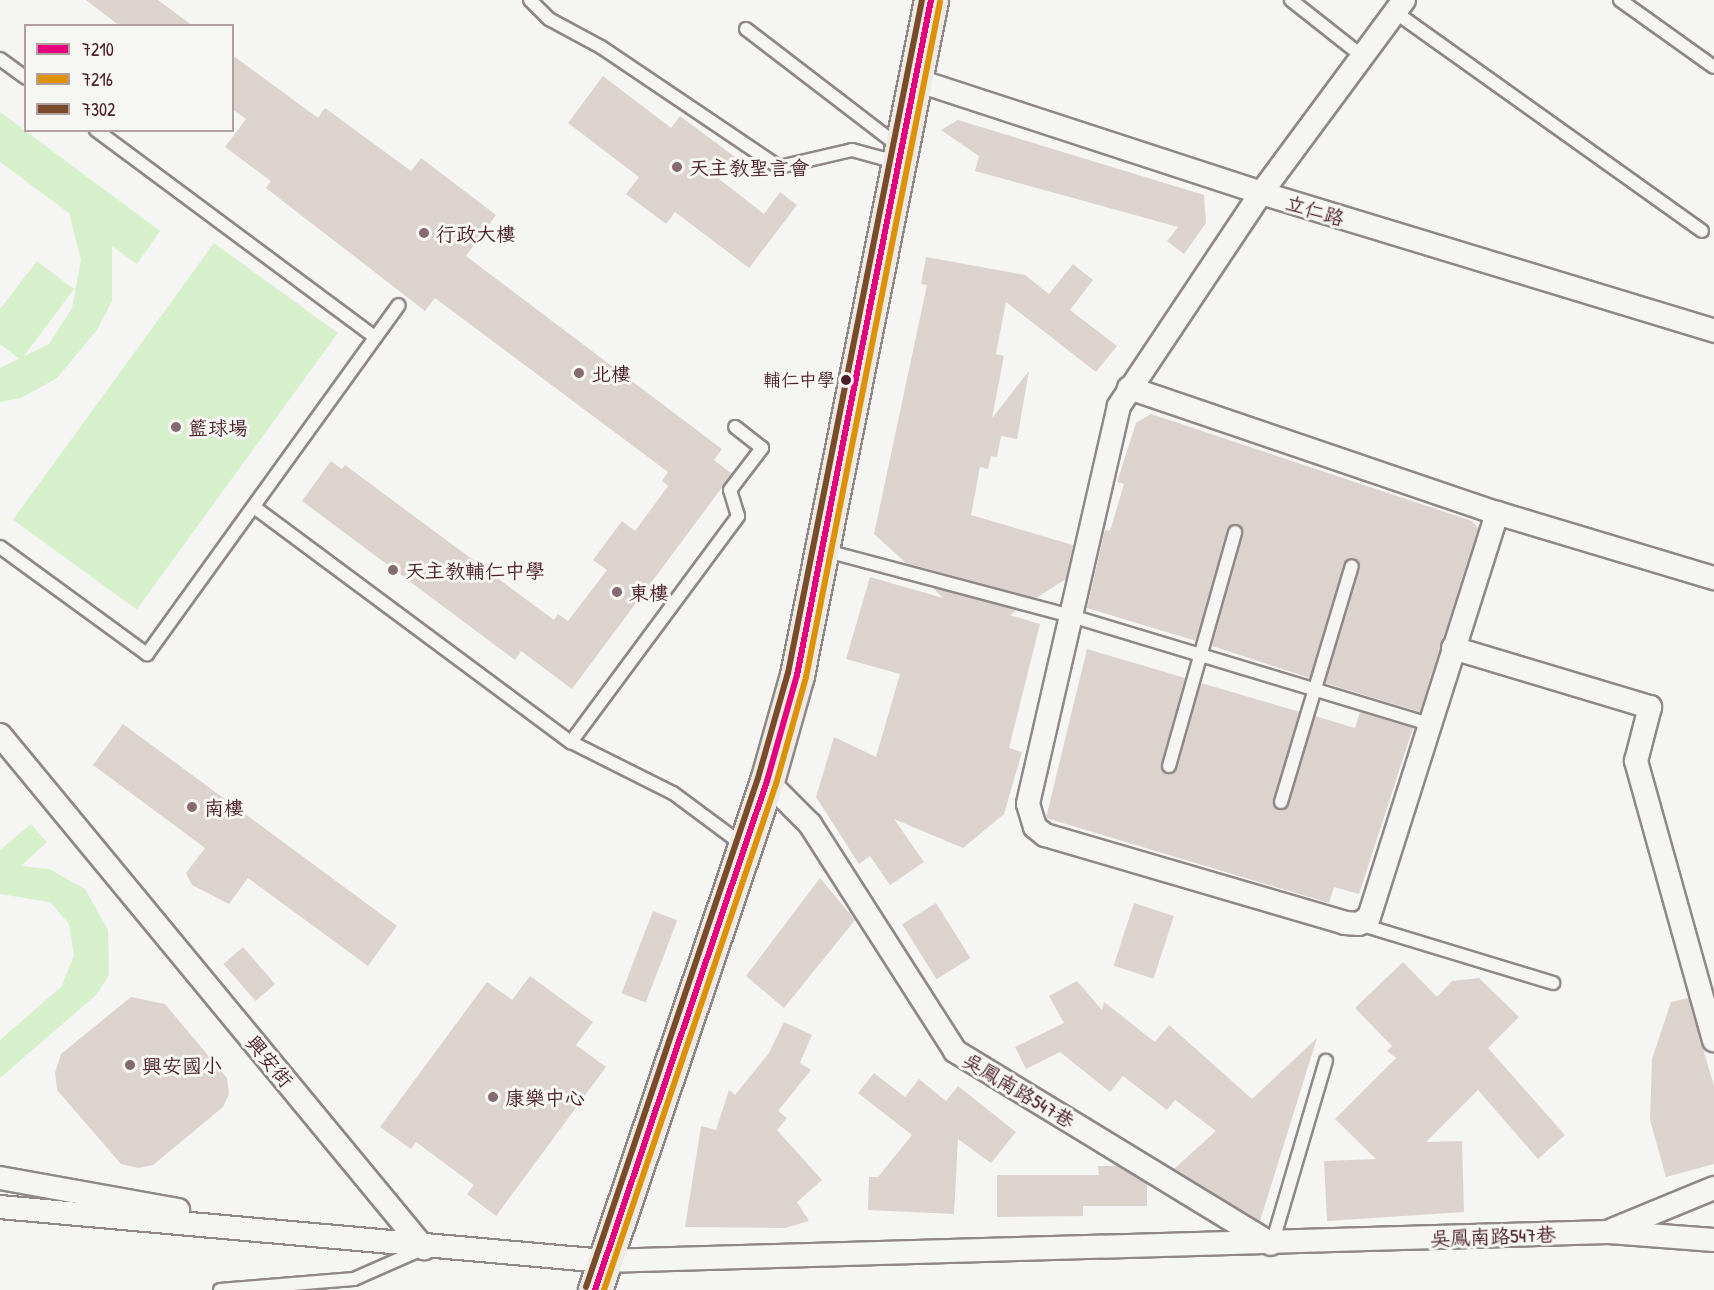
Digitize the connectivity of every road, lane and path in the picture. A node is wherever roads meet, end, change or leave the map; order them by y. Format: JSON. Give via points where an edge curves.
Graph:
{"nodes":[{"id":1,"x":530,"y":0,"type":"edge"},
{"id":2,"x":931,"y":0,"type":"edge"},
{"id":3,"x":1291,"y":0,"type":"edge"},
{"id":4,"x":1620,"y":0,"type":"edge"},
{"id":5,"x":1399,"y":6,"type":"edge"},
{"id":6,"x":746,"y":29,"type":"dead end"},
{"id":7,"x":1362,"y":56,"type":"junction"},
{"id":8,"x":0,"y":59,"type":"edge"},
{"id":9,"x":1714,"y":67,"type":"edge"},
{"id":10,"x":24,"y":77,"type":"edge"},
{"id":11,"x":919,"y":81,"type":"junction"},
{"id":12,"x":99,"y":132,"type":"edge"},
{"id":13,"x":901,"y":156,"type":"junction"},
{"id":14,"x":1261,"y":193,"type":"junction"},
{"id":15,"x":1702,"y":231,"type":"dead end"},
{"id":16,"x":399,"y":305,"type":"dead end"},
{"id":17,"x":1714,"y":331,"type":"edge"},
{"id":18,"x":375,"y":337,"type":"junction"},
{"id":19,"x":1129,"y":388,"type":"junction"},
{"id":20,"x":735,"y":427,"type":"dead end"},
{"id":21,"x":254,"y":507,"type":"junction"},
{"id":22,"x":1497,"y":513,"type":"junction"},
{"id":23,"x":1235,"y":532,"type":"dead end"},
{"id":24,"x":0,"y":547,"type":"edge"},
{"id":25,"x":822,"y":550,"type":"junction"},
{"id":26,"x":1352,"y":566,"type":"dead end"},
{"id":27,"x":1714,"y":578,"type":"edge"},
{"id":28,"x":1068,"y":615,"type":"junction"},
{"id":29,"x":1453,"y":648,"type":"junction"},
{"id":30,"x":1198,"y":655,"type":"junction"},
{"id":31,"x":1313,"y":689,"type":"junction"},
{"id":32,"x":1429,"y":724,"type":"junction"},
{"id":33,"x":0,"y":735,"type":"edge"},
{"id":34,"x":571,"y":742,"type":"junction"},
{"id":35,"x":1169,"y":766,"type":"dead end"},
{"id":36,"x":767,"y":781,"type":"junction"},
{"id":37,"x":1281,"y":802,"type":"dead end"},
{"id":38,"x":745,"y":847,"type":"junction"},
{"id":39,"x":1359,"y":924,"type":"junction"},
{"id":40,"x":1553,"y":983,"type":"dead end"},
{"id":41,"x":1714,"y":1040,"type":"edge"},
{"id":42,"x":1326,"y":1061,"type":"dead end"},
{"id":43,"x":0,"y":1178,"type":"edge"},
{"id":44,"x":1714,"y":1188,"type":"edge"},
{"id":45,"x":0,"y":1207,"type":"edge"},
{"id":46,"x":1608,"y":1232,"type":"junction"},
{"id":47,"x":324,"y":1236,"type":"junction"},
{"id":48,"x":1714,"y":1240,"type":"edge"},
{"id":49,"x":1272,"y":1244,"type":"junction"},
{"id":50,"x":424,"y":1248,"type":"junction"},
{"id":51,"x":600,"y":1276,"type":"edge"},
{"id":52,"x":220,"y":1290,"type":"edge"}],
"edges":[{"from":1,"to":13,"type":"lane","via":[[549,19],[601,47],[779,167],[852,150]]},
{"from":2,"to":11,"type":"main road"},
{"from":3,"to":7,"type":"lane"},
{"from":4,"to":9,"type":"lane"},
{"from":5,"to":7,"type":"street"},
{"from":5,"to":15,"type":"lane"},
{"from":6,"to":13,"type":"lane"},
{"from":7,"to":14,"type":"street"},
{"from":8,"to":10,"type":"lane"},
{"from":11,"to":13,"type":"main road"},
{"from":11,"to":14,"type":"street","name":"立仁路"},
{"from":12,"to":18,"type":"lane"},
{"from":13,"to":25,"type":"main road"},
{"from":14,"to":17,"type":"street","name":"立仁路"},
{"from":14,"to":19,"type":"street"},
{"from":16,"to":18,"type":"lane"},
{"from":18,"to":21,"type":"lane"},
{"from":19,"to":22,"type":"street"},
{"from":19,"to":28,"type":"street","via":[[1119,406]]},
{"from":20,"to":34,"type":"lane","via":[[762,448],[730,490],[738,516]]},
{"from":21,"to":24,"type":"lane","via":[[147,654]]},
{"from":21,"to":34,"type":"lane"},
{"from":22,"to":27,"type":"street"},
{"from":22,"to":29,"type":"street"},
{"from":23,"to":30,"type":"lane"},
{"from":25,"to":28,"type":"lane"},
{"from":25,"to":36,"type":"main road"},
{"from":26,"to":31,"type":"lane"},
{"from":28,"to":30,"type":"lane"},
{"from":28,"to":39,"type":"street","via":[[1028,804],[1035,827],[1045,835]]},
{"from":29,"to":32,"type":"street"},
{"from":29,"to":41,"type":"street","via":[[1650,707],[1636,761]]},
{"from":30,"to":31,"type":"lane"},
{"from":30,"to":35,"type":"lane"},
{"from":31,"to":32,"type":"lane"},
{"from":31,"to":37,"type":"lane"},
{"from":32,"to":39,"type":"street","via":[[1376,904]]},
{"from":33,"to":50,"type":"street","name":"興安街"},
{"from":34,"to":38,"type":"lane","via":[[673,794]]},
{"from":36,"to":38,"type":"main road"},
{"from":36,"to":49,"type":"street","name":"吳鳳南路547巷","via":[[810,824],[955,1051]]},
{"from":38,"to":51,"type":"main road"},
{"from":39,"to":40,"type":"lane"},
{"from":42,"to":49,"type":"lane"},
{"from":43,"to":47,"type":"street"},
{"from":44,"to":46,"type":"street"},
{"from":45,"to":47,"type":"street"},
{"from":46,"to":48,"type":"street","name":"吳鳳南路547巷"},
{"from":46,"to":49,"type":"street","name":"吳鳳南路547巷"},
{"from":47,"to":50,"type":"street"},
{"from":49,"to":51,"type":"street","name":"吳鳳南路547巷"},
{"from":50,"to":51,"type":"street"},
{"from":50,"to":52,"type":"lane","via":[[354,1279]]}]}
